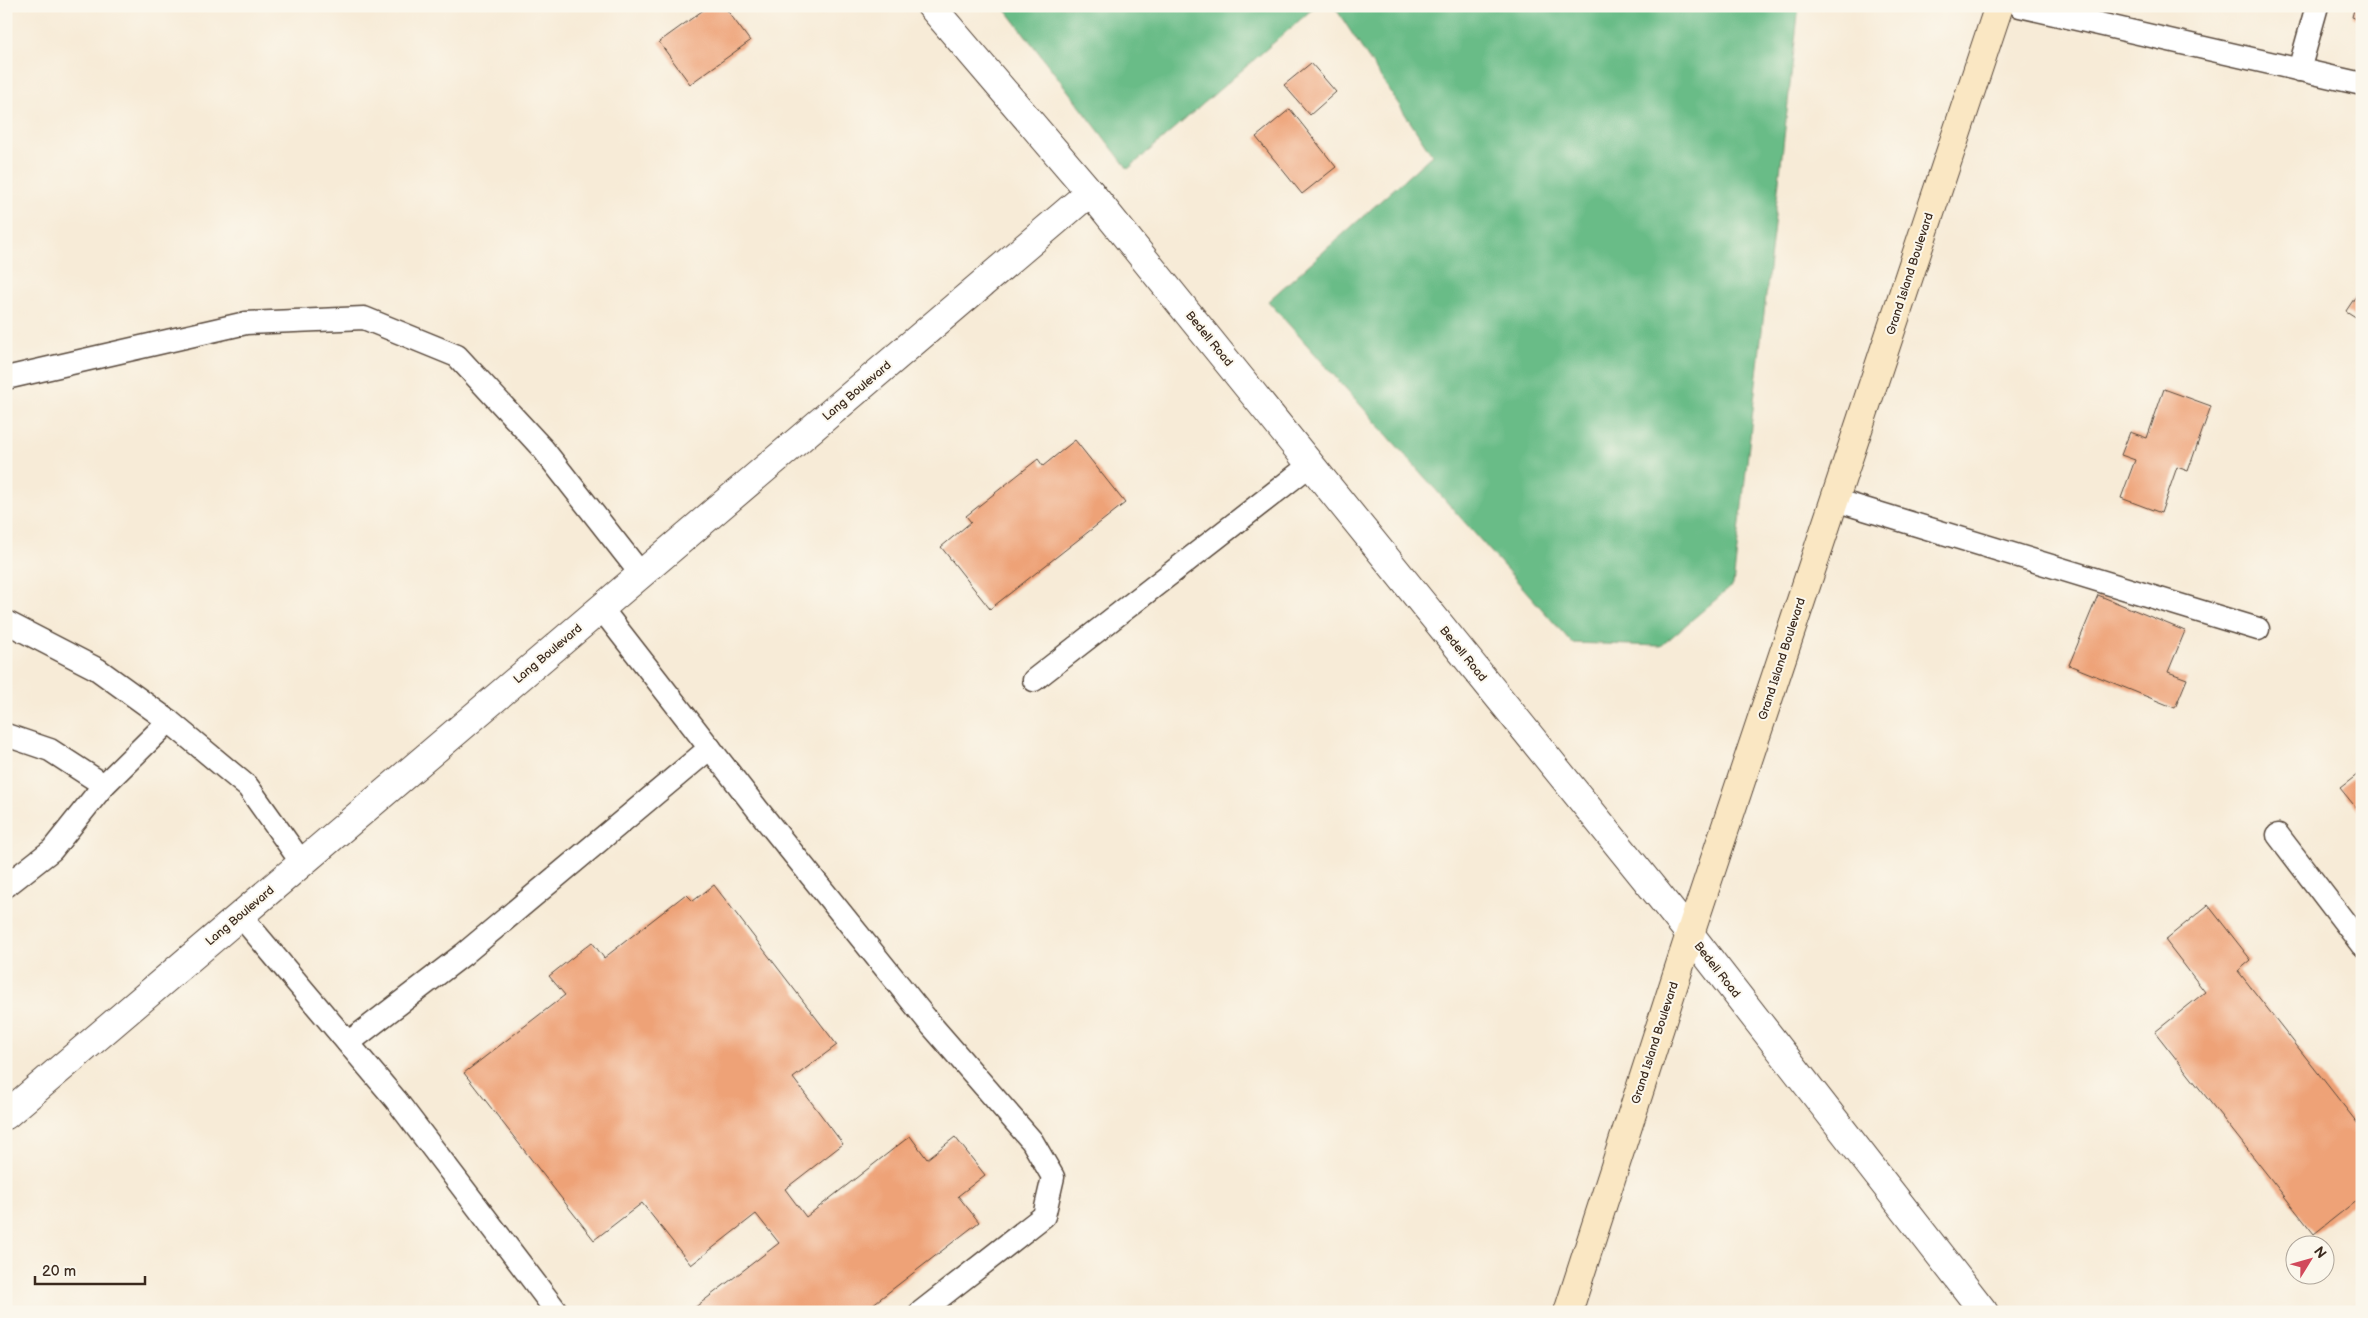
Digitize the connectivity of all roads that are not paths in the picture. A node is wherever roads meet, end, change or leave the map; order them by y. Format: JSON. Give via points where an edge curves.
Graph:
{"nodes":[{"id":1,"x":931,"y":6,"type":"edge"},
{"id":2,"x":1999,"y":6,"type":"edge"},
{"id":3,"x":2020,"y":6,"type":"edge"},
{"id":4,"x":2317,"y":6,"type":"edge"},
{"id":5,"x":2299,"y":70,"type":"junction"},
{"id":6,"x":2362,"y":84,"type":"edge"},
{"id":7,"x":1090,"y":192,"type":"junction"},
{"id":8,"x":6,"y":378,"type":"edge"},
{"id":9,"x":1310,"y":465,"type":"junction"},
{"id":10,"x":1835,"y":500,"type":"junction"},
{"id":11,"x":641,"y":574,"type":"junction"},
{"id":12,"x":601,"y":608,"type":"junction"},
{"id":13,"x":6,"y":622,"type":"edge"},
{"id":14,"x":2258,"y":630,"type":"dead end"},
{"id":15,"x":1034,"y":680,"type":"dead end"},
{"id":16,"x":169,"y":721,"type":"junction"},
{"id":17,"x":6,"y":735,"type":"edge"},
{"id":18,"x":710,"y":748,"type":"junction"},
{"id":19,"x":104,"y":785,"type":"junction"},
{"id":20,"x":2278,"y":834,"type":"dead end"},
{"id":21,"x":302,"y":863,"type":"junction"},
{"id":22,"x":6,"y":886,"type":"edge"},
{"id":23,"x":240,"y":915,"type":"junction"},
{"id":24,"x":1690,"y":934,"type":"junction"},
{"id":25,"x":2362,"y":944,"type":"edge"},
{"id":26,"x":348,"y":1043,"type":"junction"},
{"id":27,"x":6,"y":1115,"type":"edge"},
{"id":28,"x":557,"y":1312,"type":"edge"},
{"id":29,"x":921,"y":1312,"type":"edge"},
{"id":30,"x":1568,"y":1312,"type":"edge"},
{"id":31,"x":1984,"y":1312,"type":"edge"}],
"edges":[{"from":1,"to":7,"type":"street","name":"Bedell Road"},
{"from":2,"to":10,"type":"main road","name":"Grand Island Boulevard"},
{"from":3,"to":5,"type":"lane"},
{"from":4,"to":5,"type":"lane"},
{"from":5,"to":6,"type":"lane"},
{"from":7,"to":9,"type":"street","name":"Bedell Road"},
{"from":7,"to":11,"type":"street","name":"Lang Boulevard"},
{"from":8,"to":11,"type":"lane","via":[[246,323],[364,318],[458,356],[543,450]]},
{"from":9,"to":15,"type":"lane"},
{"from":9,"to":24,"type":"street","name":"Bedell Road"},
{"from":10,"to":14,"type":"lane"},
{"from":10,"to":24,"type":"main road","name":"Grand Island Boulevard"},
{"from":11,"to":12,"type":"street","name":"Lang Boulevard"},
{"from":12,"to":18,"type":"lane"},
{"from":12,"to":21,"type":"street","name":"Lang Boulevard"},
{"from":13,"to":16,"type":"lane","via":[[97,669]]},
{"from":16,"to":19,"type":"lane"},
{"from":16,"to":21,"type":"lane","via":[[248,787]]},
{"from":17,"to":19,"type":"lane","via":[[50,750]]},
{"from":18,"to":26,"type":"lane","via":[[464,954]]},
{"from":18,"to":29,"type":"lane","via":[[932,1026],[1032,1141],[1053,1177],[1044,1216]]},
{"from":19,"to":22,"type":"lane","via":[[52,850]]},
{"from":20,"to":25,"type":"lane"},
{"from":21,"to":23,"type":"street","name":"Lang Boulevard"},
{"from":23,"to":26,"type":"lane"},
{"from":23,"to":27,"type":"street","name":"Lang Boulevard"},
{"from":24,"to":30,"type":"main road","name":"Grand Island Boulevard"},
{"from":24,"to":31,"type":"street","name":"Bedell Road"},
{"from":26,"to":28,"type":"lane","via":[[396,1100]]}]}
